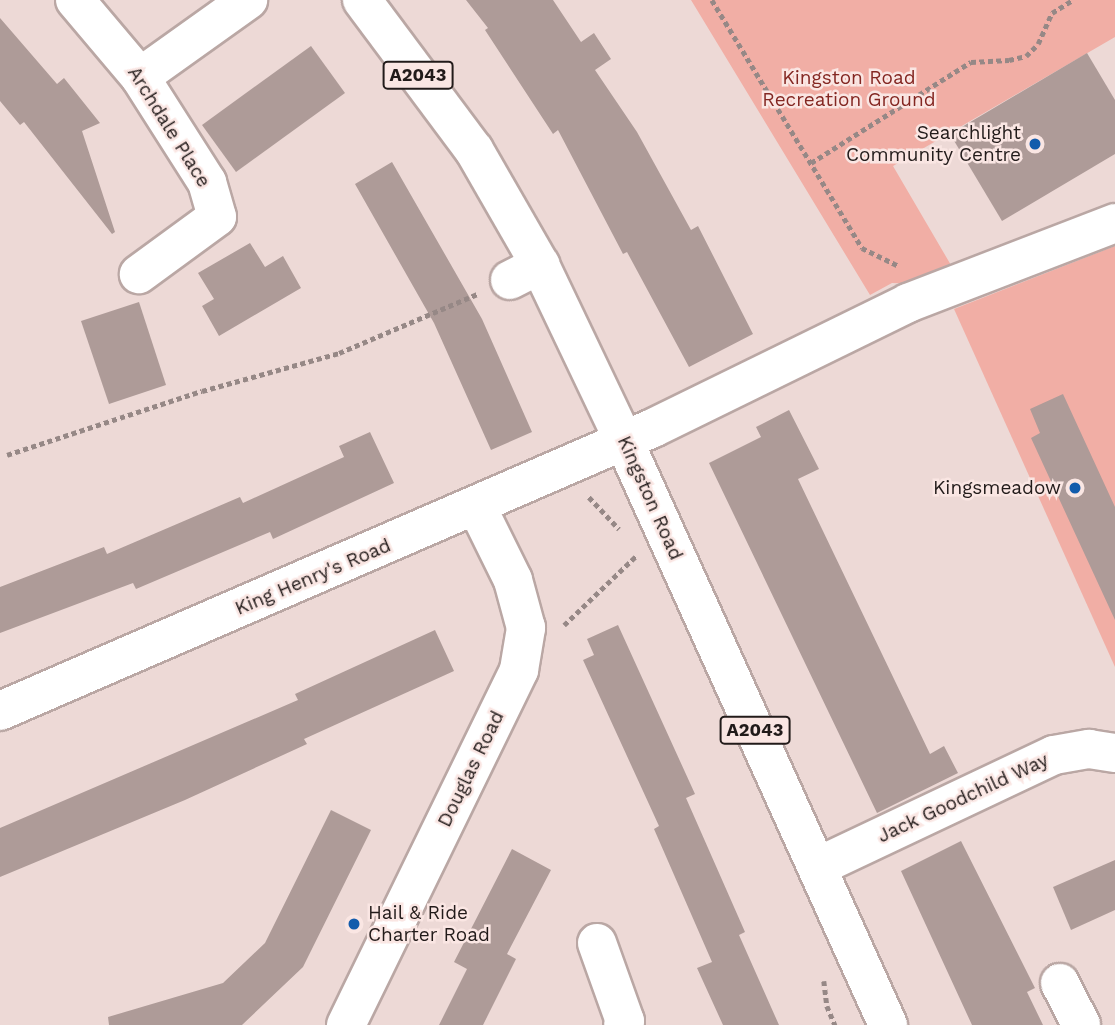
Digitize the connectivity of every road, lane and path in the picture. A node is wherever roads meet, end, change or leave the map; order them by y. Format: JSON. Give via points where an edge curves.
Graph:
{"nodes":[{"id":1,"x":75,"y":0,"type":"edge"},
{"id":2,"x":248,"y":0,"type":"edge"},
{"id":3,"x":362,"y":0,"type":"edge"},
{"id":4,"x":712,"y":0,"type":"edge"},
{"id":5,"x":1073,"y":0,"type":"edge"},
{"id":6,"x":140,"y":77,"type":"junction"},
{"id":7,"x":811,"y":163,"type":"junction"},
{"id":8,"x":1115,"y":223,"type":"edge"},
{"id":9,"x":525,"y":272,"type":"junction"},
{"id":10,"x":139,"y":274,"type":"dead end"},
{"id":11,"x":908,"y":303,"type":"junction"},
{"id":12,"x":624,"y":441,"type":"junction"},
{"id":13,"x":7,"y":455,"type":"dead end"},
{"id":14,"x":477,"y":507,"type":"junction"},
{"id":15,"x":640,"y":553,"type":"dead end"},
{"id":16,"x":562,"y":626,"type":"dead end"},
{"id":17,"x":0,"y":711,"type":"edge"},
{"id":18,"x":1115,"y":753,"type":"edge"},
{"id":19,"x":817,"y":867,"type":"junction"},
{"id":20,"x":597,"y":943,"type":"dead end"},
{"id":21,"x":1060,"y":983,"type":"dead end"},
{"id":22,"x":827,"y":1006,"type":"dead end"},
{"id":23,"x":346,"y":1025,"type":"edge"},
{"id":24,"x":623,"y":1025,"type":"edge"},
{"id":25,"x":835,"y":1025,"type":"edge"},
{"id":26,"x":888,"y":1025,"type":"edge"},
{"id":27,"x":1081,"y":1025,"type":"edge"}],
"edges":[{"from":1,"to":6,"type":"street","name":"Archdale Place"},
{"from":2,"to":6,"type":"street"},
{"from":3,"to":9,"type":"street","name":"Kingston Road","number":"A2043","via":[[474,150]]},
{"from":4,"to":7,"type":"path"},
{"from":5,"to":7,"type":"path","via":[[1052,13],[1038,44],[1026,56],[971,62]]},
{"from":6,"to":10,"type":"street","name":"Archdale Place","via":[[207,182],[217,217]]},
{"from":7,"to":11,"type":"path","via":[[862,248],[899,265]]},
{"from":8,"to":11,"type":"street","name":"King Henry's Road"},
{"from":9,"to":12,"type":"street","name":"Kingston Road","number":"A2043"},
{"from":9,"to":13,"type":"path","via":[[339,353],[202,391]]},
{"from":11,"to":12,"type":"street","name":"King Henry's Road"},
{"from":12,"to":14,"type":"street","name":"King Henry's Road"},
{"from":12,"to":19,"type":"street","name":"Kingston Road","number":"A2043"},
{"from":14,"to":17,"type":"street","name":"King Henry's Road"},
{"from":14,"to":23,"type":"street","name":"Douglas Road","via":[[513,580],[526,628],[519,670]]},
{"from":15,"to":16,"type":"path"},
{"from":18,"to":19,"type":"street","name":"Jack Goodchild Way","via":[[1089,749],[1054,755]]},
{"from":19,"to":26,"type":"street","name":"Kingston Road","number":"A2043"},
{"from":20,"to":24,"type":"street"},
{"from":21,"to":27,"type":"street"},
{"from":22,"to":25,"type":"path"}]}
